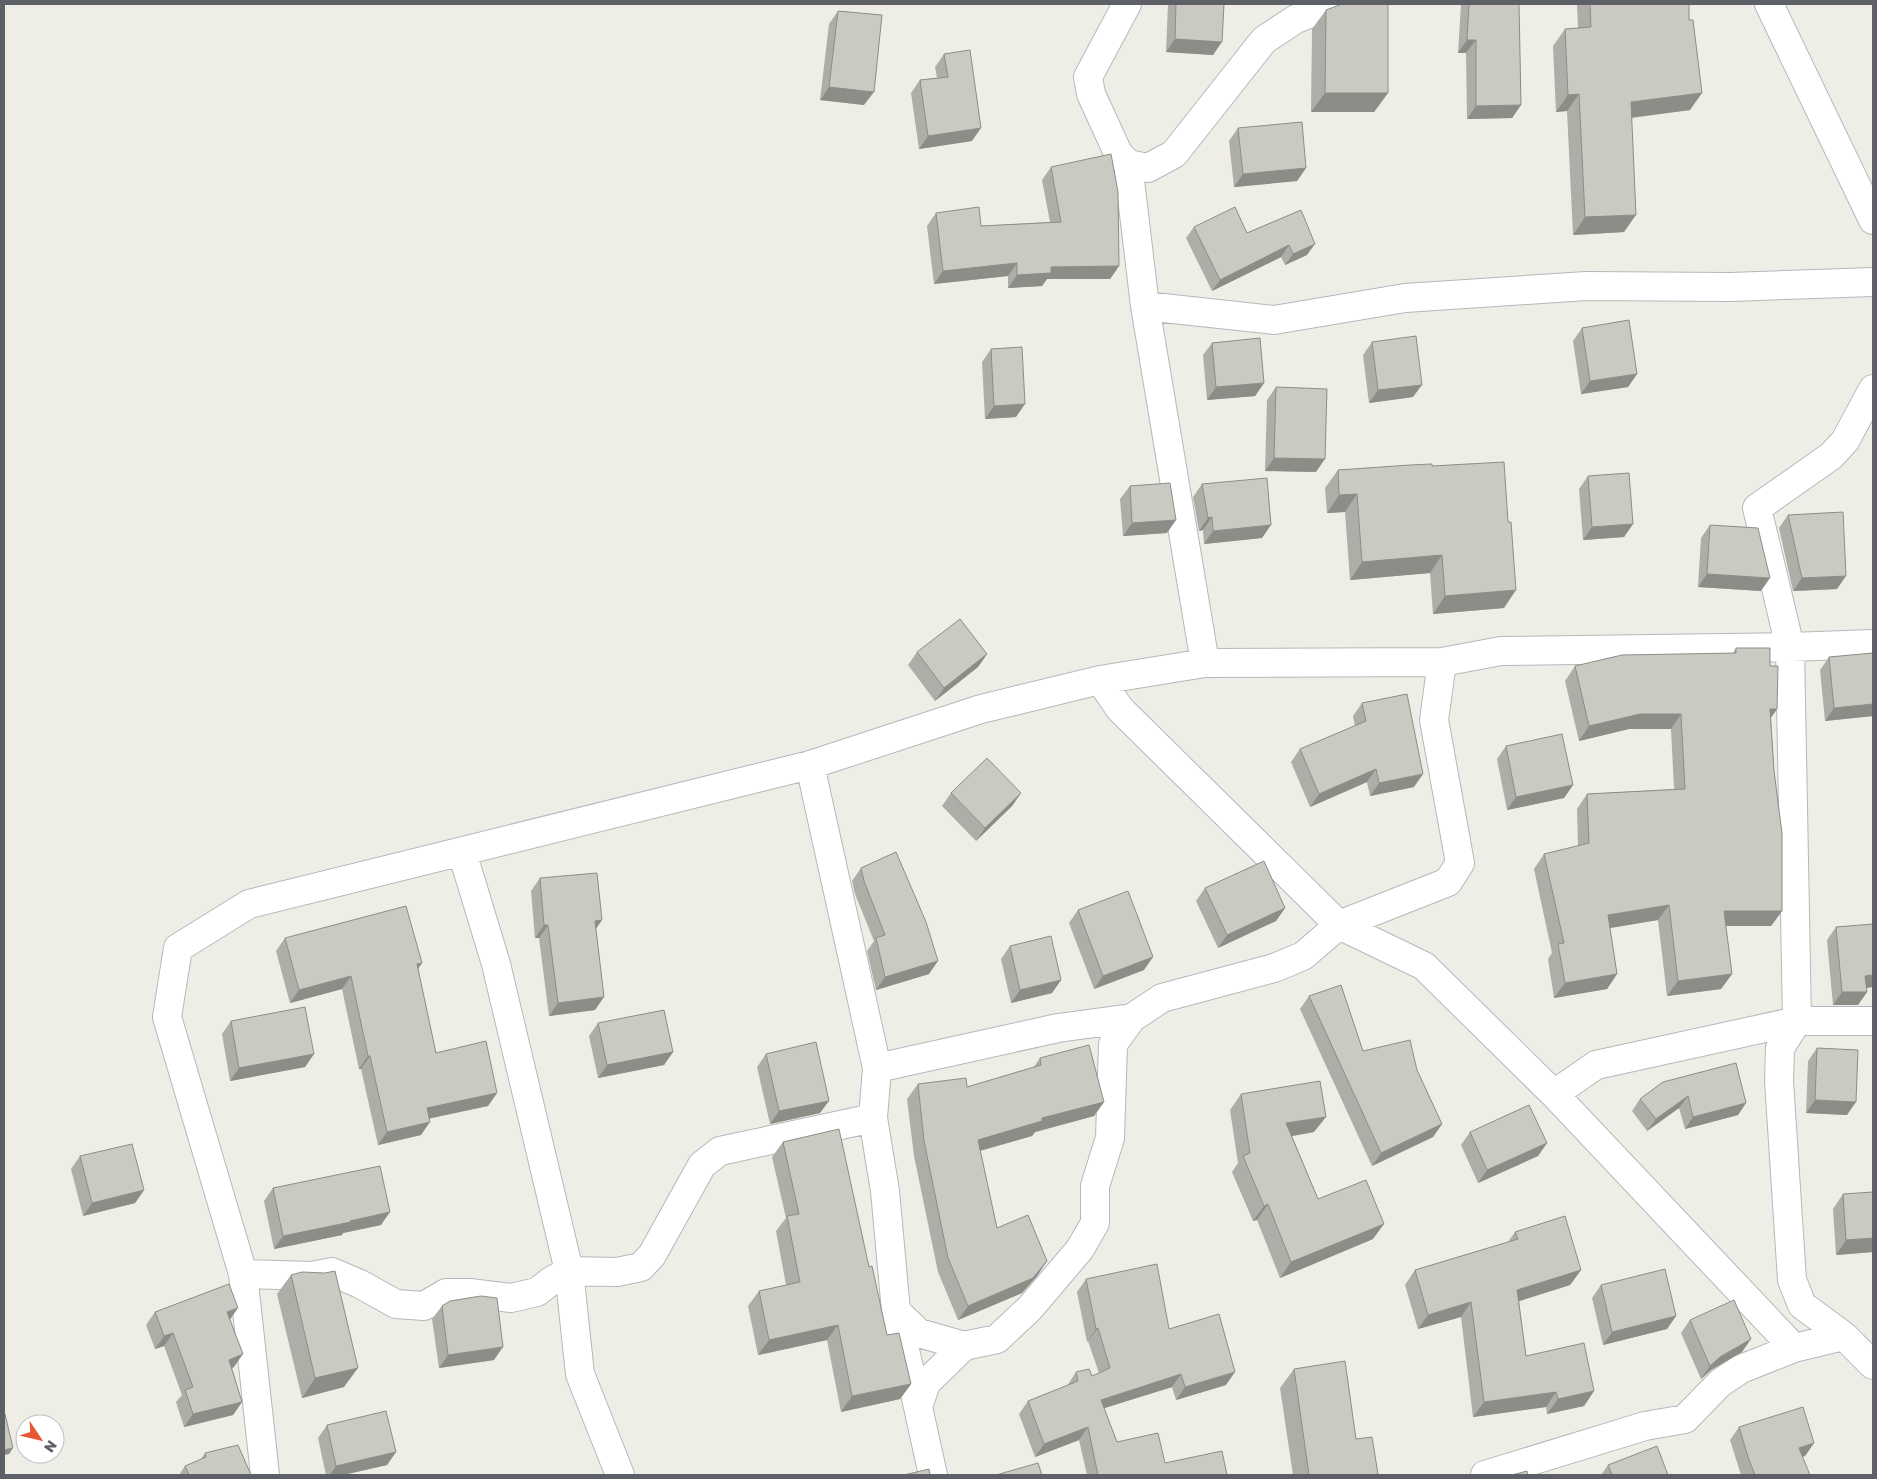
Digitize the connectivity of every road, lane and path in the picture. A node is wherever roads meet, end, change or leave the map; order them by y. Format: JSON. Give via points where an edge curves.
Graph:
{"nodes":[{"id":1,"x":1127,"y":4,"type":"edge"},
{"id":2,"x":1334,"y":4,"type":"edge"},
{"id":3,"x":1769,"y":4,"type":"edge"},
{"id":4,"x":1128,"y":164,"type":"junction"},
{"id":5,"x":1873,"y":220,"type":"edge"},
{"id":6,"x":1873,"y":282,"type":"edge"},
{"id":7,"x":1145,"y":306,"type":"junction"},
{"id":8,"x":1873,"y":389,"type":"edge"},
{"id":9,"x":1873,"y":644,"type":"edge"},
{"id":10,"x":1790,"y":648,"type":"junction"},
{"id":11,"x":1442,"y":662,"type":"junction"},
{"id":12,"x":1205,"y":663,"type":"junction"},
{"id":13,"x":1100,"y":680,"type":"junction"},
{"id":14,"x":810,"y":765,"type":"junction"},
{"id":15,"x":462,"y":852,"type":"junction"},
{"id":16,"x":1339,"y":925,"type":"junction"},
{"id":17,"x":1132,"y":1018,"type":"junction"},
{"id":18,"x":1797,"y":1021,"type":"junction"},
{"id":19,"x":1873,"y":1021,"type":"edge"},
{"id":20,"x":877,"y":1068,"type":"junction"},
{"id":21,"x":1554,"y":1094,"type":"junction"},
{"id":22,"x":873,"y":1118,"type":"junction"},
{"id":23,"x":568,"y":1271,"type":"junction"},
{"id":24,"x":244,"y":1274,"type":"junction"},
{"id":25,"x":1802,"y":1306,"type":"junction"},
{"id":26,"x":896,"y":1311,"type":"junction"},
{"id":27,"x":1844,"y":1336,"type":"junction"},
{"id":28,"x":964,"y":1346,"type":"junction"},
{"id":29,"x":1794,"y":1348,"type":"junction"},
{"id":30,"x":1873,"y":1365,"type":"edge"},
{"id":31,"x":918,"y":1408,"type":"junction"},
{"id":32,"x":265,"y":1475,"type":"edge"},
{"id":33,"x":620,"y":1475,"type":"edge"},
{"id":34,"x":933,"y":1475,"type":"edge"},
{"id":35,"x":1485,"y":1475,"type":"edge"}],
"edges":[{"from":1,"to":4,"type":"street","via":[[1088,77],[1091,94],[1118,153]]},
{"from":2,"to":4,"type":"street","via":[[1296,19],[1264,40],[1174,154],[1148,168]]},
{"from":3,"to":5,"type":"street"},
{"from":4,"to":7,"type":"street"},
{"from":6,"to":7,"type":"street","via":[[1730,287],[1586,286],[1405,298],[1274,320]]},
{"from":7,"to":12,"type":"street"},
{"from":8,"to":10,"type":"street","via":[[1845,441],[1832,456],[1757,508]]},
{"from":9,"to":10,"type":"street"},
{"from":10,"to":11,"type":"street","via":[[1501,651]]},
{"from":10,"to":18,"type":"street"},
{"from":11,"to":12,"type":"street"},
{"from":11,"to":16,"type":"street","via":[[1434,720],[1460,863],[1448,882]]},
{"from":12,"to":13,"type":"street"},
{"from":13,"to":14,"type":"street","via":[[981,709]]},
{"from":13,"to":16,"type":"street","via":[[1120,709]]},
{"from":14,"to":15,"type":"street"},
{"from":14,"to":20,"type":"street"},
{"from":15,"to":23,"type":"street","via":[[496,964]]},
{"from":15,"to":24,"type":"street","via":[[250,904],[178,948],[167,1017]]},
{"from":16,"to":17,"type":"street","via":[[1303,956],[1274,968],[1162,998]]},
{"from":16,"to":21,"type":"street","via":[[1424,966]]},
{"from":17,"to":20,"type":"street","via":[[1058,1028]]},
{"from":17,"to":28,"type":"street","via":[[1113,1044],[1110,1138],[1095,1186],[1095,1222],[1080,1249],[1030,1308],[997,1339]]},
{"from":18,"to":19,"type":"street"},
{"from":18,"to":21,"type":"street","via":[[1596,1064]]},
{"from":18,"to":25,"type":"street","via":[[1780,1048],[1779,1081],[1792,1280]]},
{"from":20,"to":22,"type":"street"},
{"from":21,"to":29,"type":"street"},
{"from":22,"to":23,"type":"street","via":[[720,1151],[702,1166],[652,1255],[641,1266],[617,1272]]},
{"from":22,"to":26,"type":"street","via":[[885,1191]]},
{"from":23,"to":24,"type":"street","via":[[537,1292],[511,1298],[446,1294],[424,1306],[396,1304],[332,1272],[312,1276]]},
{"from":23,"to":33,"type":"street","via":[[580,1374]]},
{"from":24,"to":32,"type":"street"},
{"from":25,"to":27,"type":"street"},
{"from":25,"to":29,"type":"street"},
{"from":26,"to":28,"type":"street","via":[[918,1333]]},
{"from":26,"to":31,"type":"street"},
{"from":27,"to":29,"type":"street"},
{"from":27,"to":30,"type":"street"},
{"from":28,"to":31,"type":"street","via":[[926,1383]]},
{"from":29,"to":35,"type":"street","via":[[1741,1369],[1720,1383],[1685,1419],[1645,1426]]},
{"from":31,"to":34,"type":"street"}]}
